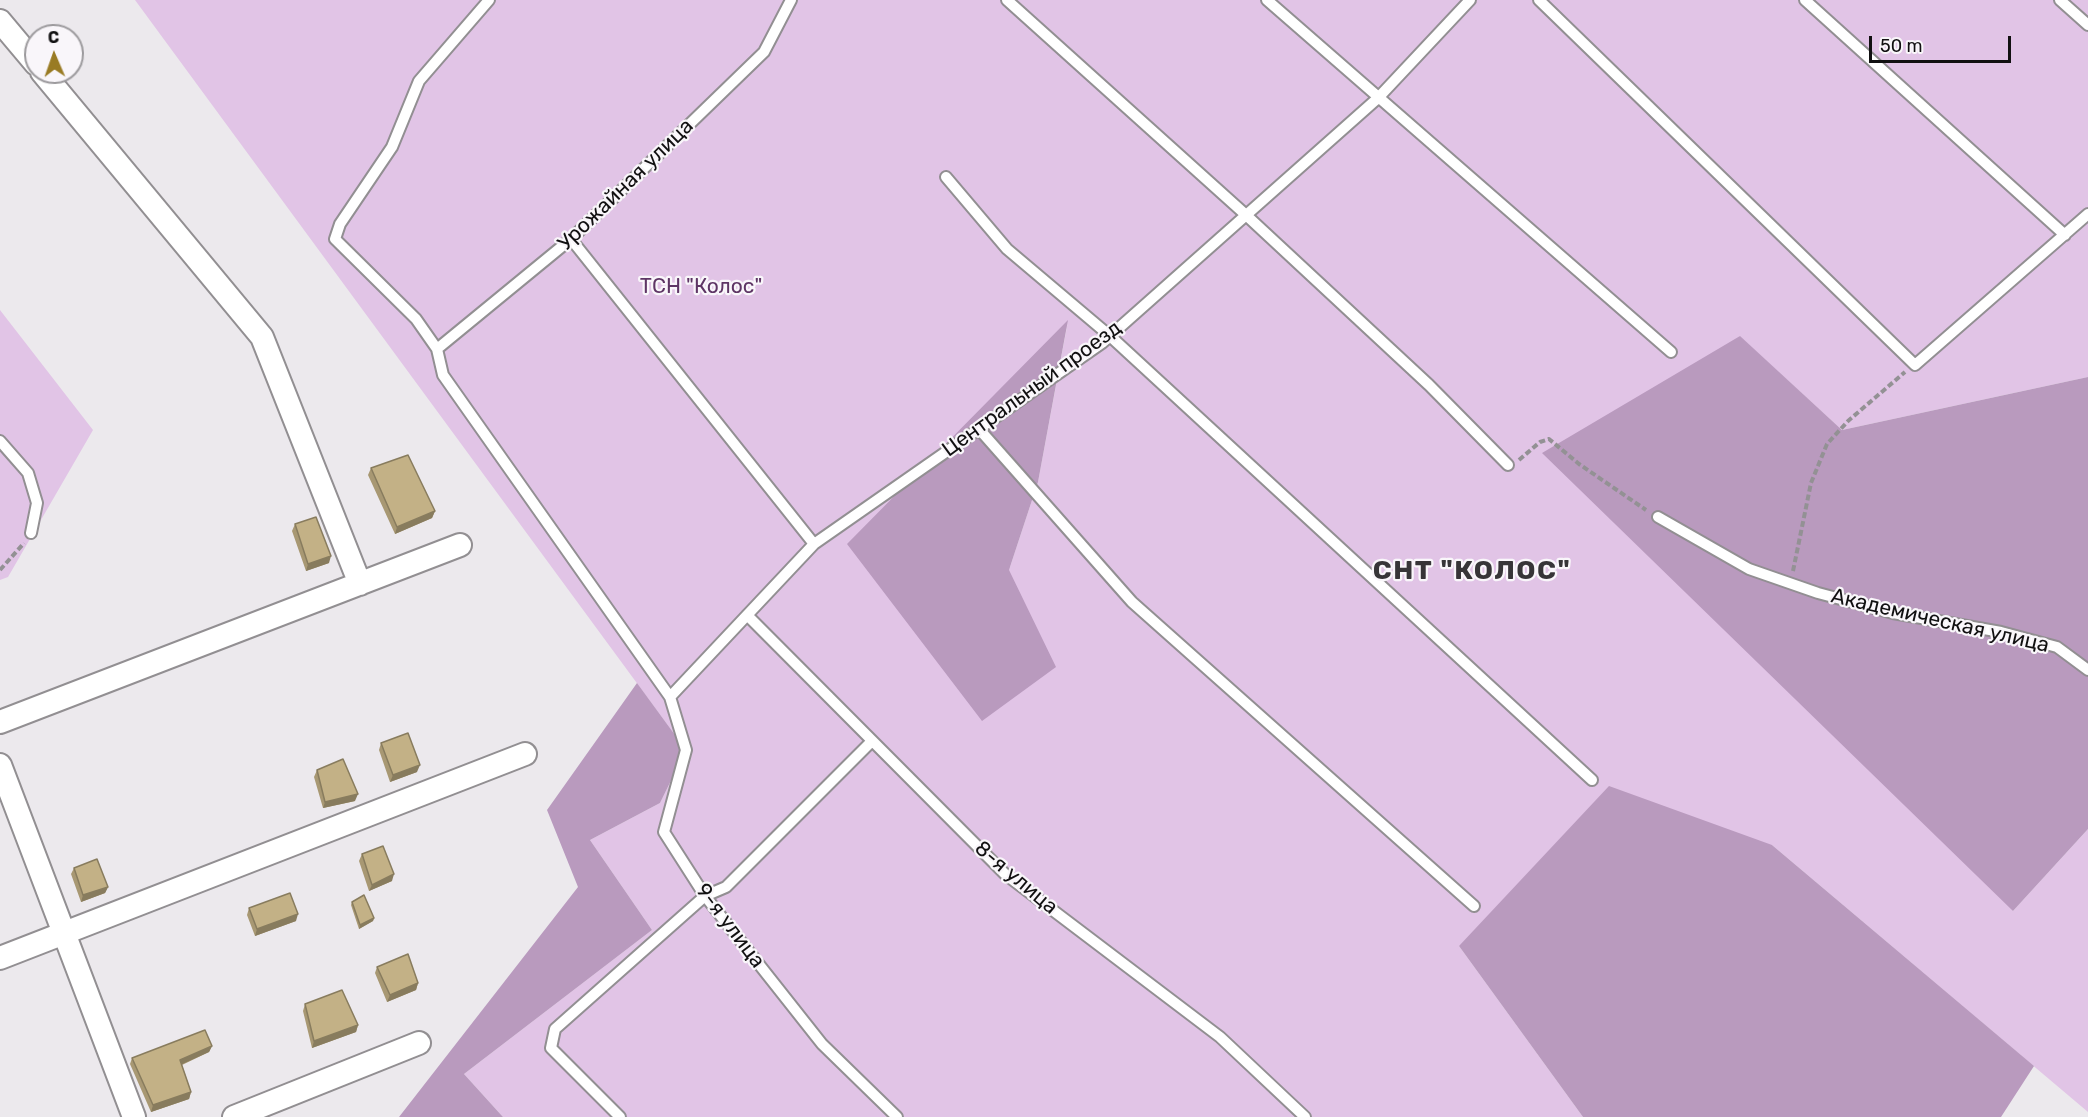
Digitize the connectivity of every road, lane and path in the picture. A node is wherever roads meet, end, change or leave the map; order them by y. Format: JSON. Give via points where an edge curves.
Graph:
{"nodes":[{"id":1,"x":489,"y":0,"type":"edge"},
{"id":2,"x":791,"y":0,"type":"edge"},
{"id":3,"x":1008,"y":0,"type":"edge"},
{"id":4,"x":1267,"y":0,"type":"edge"},
{"id":5,"x":1470,"y":0,"type":"edge"},
{"id":6,"x":1539,"y":0,"type":"edge"},
{"id":7,"x":1806,"y":0,"type":"edge"},
{"id":8,"x":2060,"y":0,"type":"edge"},
{"id":9,"x":0,"y":21,"type":"edge"},
{"id":10,"x":2088,"y":26,"type":"edge"},
{"id":11,"x":24,"y":50,"type":"edge"},
{"id":12,"x":52,"y":84,"type":"edge"},
{"id":13,"x":1378,"y":98,"type":"junction"},
{"id":14,"x":946,"y":177,"type":"dead end"},
{"id":15,"x":2088,"y":214,"type":"edge"},
{"id":16,"x":1246,"y":215,"type":"junction"},
{"id":17,"x":2065,"y":235,"type":"junction"},
{"id":18,"x":571,"y":239,"type":"junction"},
{"id":19,"x":1110,"y":336,"type":"junction"},
{"id":20,"x":437,"y":349,"type":"junction"},
{"id":21,"x":1671,"y":352,"type":"dead end"},
{"id":22,"x":1915,"y":365,"type":"junction"},
{"id":23,"x":979,"y":429,"type":"junction"},
{"id":24,"x":0,"y":441,"type":"edge"},
{"id":25,"x":1508,"y":465,"type":"joint"},
{"id":26,"x":1658,"y":517,"type":"joint"},
{"id":27,"x":31,"y":533,"type":"joint"},
{"id":28,"x":814,"y":544,"type":"junction"},
{"id":29,"x":460,"y":545,"type":"dead end"},
{"id":30,"x":0,"y":570,"type":"edge"},
{"id":31,"x":1790,"y":583,"type":"junction"},
{"id":32,"x":360,"y":584,"type":"junction"},
{"id":33,"x":747,"y":615,"type":"junction"},
{"id":34,"x":2088,"y":670,"type":"edge"},
{"id":35,"x":670,"y":697,"type":"junction"},
{"id":36,"x":0,"y":722,"type":"edge"},
{"id":37,"x":872,"y":741,"type":"junction"},
{"id":38,"x":525,"y":754,"type":"dead end"},
{"id":39,"x":0,"y":765,"type":"edge"},
{"id":40,"x":1592,"y":780,"type":"dead end"},
{"id":41,"x":705,"y":896,"type":"junction"},
{"id":42,"x":1474,"y":906,"type":"dead end"},
{"id":43,"x":62,"y":935,"type":"junction"},
{"id":44,"x":0,"y":958,"type":"edge"},
{"id":45,"x":419,"y":1042,"type":"dead end"},
{"id":46,"x":134,"y":1117,"type":"edge"},
{"id":47,"x":234,"y":1117,"type":"edge"},
{"id":48,"x":620,"y":1117,"type":"edge"},
{"id":49,"x":897,"y":1117,"type":"edge"},
{"id":50,"x":1305,"y":1117,"type":"edge"}],
"edges":[{"from":1,"to":20,"type":"lane","name":"9-я улица","via":[[419,81],[392,147],[340,224],[335,239],[416,319]]},
{"from":2,"to":18,"type":"lane","name":"Урожайная улица","via":[[764,52]]},
{"from":3,"to":16,"type":"lane"},
{"from":4,"to":13,"type":"lane"},
{"from":5,"to":13,"type":"lane","name":"Центральный проезд"},
{"from":6,"to":22,"type":"lane"},
{"from":7,"to":17,"type":"lane"},
{"from":8,"to":10,"type":"lane"},
{"from":9,"to":11,"type":"street"},
{"from":12,"to":32,"type":"street","via":[[262,337]]},
{"from":13,"to":16,"type":"lane","name":"Центральный проезд"},
{"from":13,"to":21,"type":"lane"},
{"from":14,"to":19,"type":"lane","via":[[1007,249]]},
{"from":15,"to":17,"type":"lane"},
{"from":16,"to":19,"type":"lane","name":"Центральный проезд"},
{"from":16,"to":25,"type":"lane","via":[[1429,385]]},
{"from":17,"to":22,"type":"lane"},
{"from":18,"to":20,"type":"lane","name":"Урожайная улица"},
{"from":18,"to":28,"type":"lane"},
{"from":19,"to":23,"type":"lane","name":"Центральный проезд"},
{"from":19,"to":40,"type":"lane"},
{"from":20,"to":35,"type":"lane","name":"9-я улица","via":[[443,375]]},
{"from":22,"to":31,"type":"path","via":[[1896,377],[1827,444],[1811,483]]},
{"from":23,"to":28,"type":"lane","name":"Центральный проезд"},
{"from":23,"to":42,"type":"lane","via":[[1132,602]]},
{"from":24,"to":27,"type":"lane","via":[[28,472],[37,503]]},
{"from":25,"to":26,"type":"path","via":[[1549,439]]},
{"from":26,"to":31,"type":"lane","name":"Академическая улица","via":[[1749,569]]},
{"from":27,"to":30,"type":"path"},
{"from":28,"to":33,"type":"lane","name":"Центральный проезд"},
{"from":29,"to":32,"type":"street"},
{"from":31,"to":34,"type":"lane","name":"Академическая улица","via":[[1893,613],[2001,632],[2057,647]]},
{"from":32,"to":36,"type":"street"},
{"from":33,"to":35,"type":"lane","name":"Центральный проезд"},
{"from":33,"to":37,"type":"lane","name":"8-я улица"},
{"from":35,"to":41,"type":"lane","name":"9-я улица","via":[[686,750],[664,832]]},
{"from":37,"to":41,"type":"lane","via":[[726,886]]},
{"from":37,"to":50,"type":"lane","name":"8-я улица","via":[[1005,874],[1220,1037]]},
{"from":38,"to":43,"type":"street"},
{"from":39,"to":43,"type":"street"},
{"from":41,"to":48,"type":"lane","via":[[555,1029],[551,1048]]},
{"from":41,"to":49,"type":"lane","name":"9-я улица","via":[[822,1044]]},
{"from":43,"to":44,"type":"street"},
{"from":43,"to":46,"type":"street"},
{"from":45,"to":47,"type":"street"}]}
